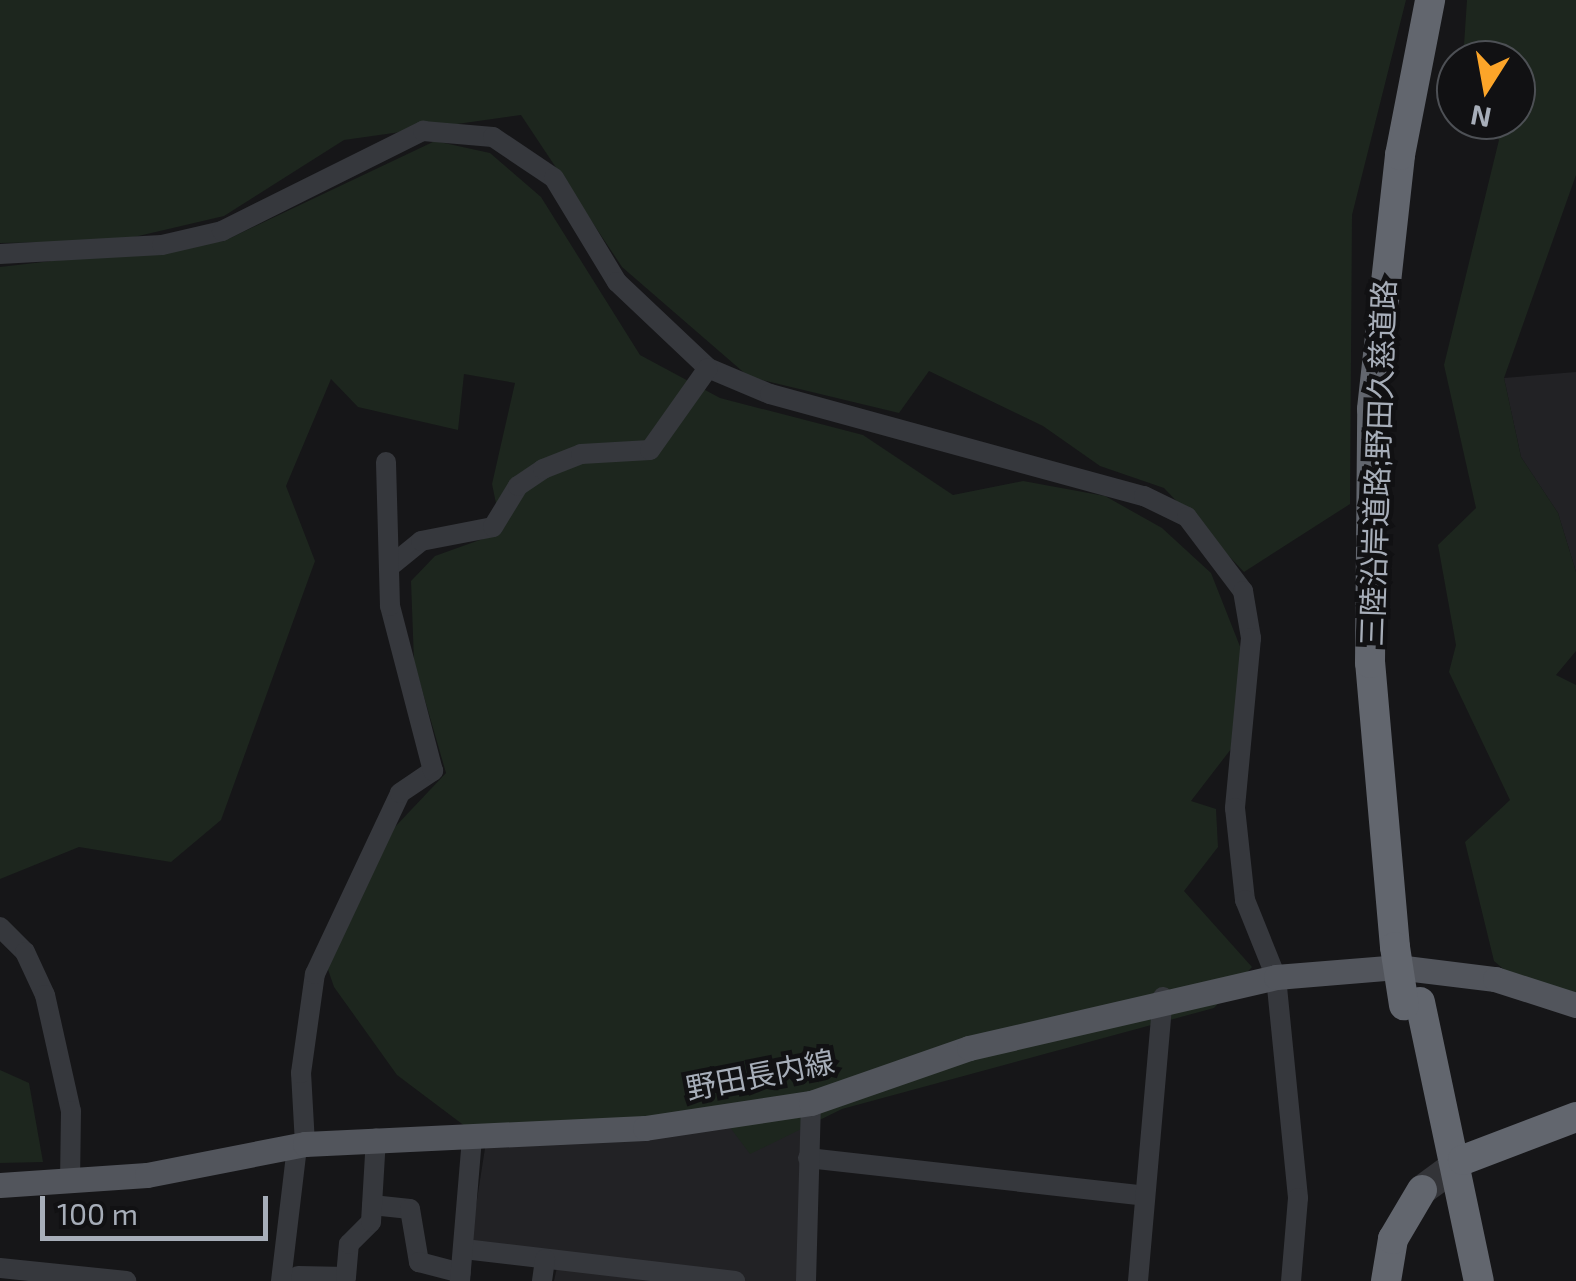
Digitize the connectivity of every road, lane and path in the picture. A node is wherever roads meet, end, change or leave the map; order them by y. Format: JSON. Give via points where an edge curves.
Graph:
{"nodes":[{"id":1,"x":1430,"y":0,"type":"edge"},
{"id":2,"x":1444,"y":0,"type":"edge"},
{"id":3,"x":0,"y":254,"type":"edge"},
{"id":4,"x":708,"y":368,"type":"junction"},
{"id":5,"x":386,"y":462,"type":"dead end"},
{"id":6,"x":393,"y":564,"type":"junction"},
{"id":7,"x":0,"y":927,"type":"edge"},
{"id":8,"x":1404,"y":946,"type":"junction"},
{"id":9,"x":1276,"y":977,"type":"junction"},
{"id":10,"x":1164,"y":996,"type":"junction"},
{"id":11,"x":1412,"y":1004,"type":"junction"},
{"id":12,"x":1576,"y":1006,"type":"edge"},
{"id":13,"x":811,"y":1103,"type":"junction"},
{"id":14,"x":1576,"y":1118,"type":"edge"},
{"id":15,"x":1525,"y":1137,"type":"junction"},
{"id":16,"x":376,"y":1138,"type":"junction"},
{"id":17,"x":472,"y":1138,"type":"junction"},
{"id":18,"x":1576,"y":1144,"type":"edge"},
{"id":19,"x":301,"y":1145,"type":"junction"},
{"id":20,"x":808,"y":1158,"type":"junction"},
{"id":21,"x":1463,"y":1160,"type":"tunnel mouth"},
{"id":22,"x":70,"y":1180,"type":"junction"},
{"id":23,"x":0,"y":1185,"type":"edge"},
{"id":24,"x":1422,"y":1190,"type":"tunnel mouth"},
{"id":25,"x":1145,"y":1196,"type":"junction"},
{"id":26,"x":372,"y":1205,"type":"junction"},
{"id":27,"x":464,"y":1248,"type":"junction"},
{"id":28,"x":545,"y":1258,"type":"junction"},
{"id":29,"x":0,"y":1268,"type":"edge"},
{"id":30,"x":460,"y":1277,"type":"edge"},
{"id":31,"x":290,"y":1279,"type":"edge"},
{"id":32,"x":126,"y":1281,"type":"edge"},
{"id":33,"x":542,"y":1281,"type":"edge"},
{"id":34,"x":735,"y":1281,"type":"edge"},
{"id":35,"x":806,"y":1281,"type":"edge"},
{"id":36,"x":1138,"y":1281,"type":"edge"},
{"id":37,"x":1291,"y":1281,"type":"edge"},
{"id":38,"x":1386,"y":1281,"type":"edge"},
{"id":39,"x":1462,"y":1281,"type":"edge"},
{"id":40,"x":1479,"y":1281,"type":"edge"}],
"edges":[{"from":1,"to":8,"type":"highway","name":"三陸沿岸道路;野田久慈道路","via":[[1400,155],[1372,409],[1370,663]]},
{"from":2,"to":8,"type":"highway","name":"三陸沿岸道路;野田久慈道路","via":[[1414,161],[1390,398],[1386,659]]},
{"from":3,"to":4,"type":"street","via":[[162,245],[222,231],[423,131],[470,132],[516,146],[554,178],[617,282]]},
{"from":4,"to":6,"type":"street","via":[[650,450],[582,454],[543,469],[518,486],[493,527],[421,541]]},
{"from":4,"to":9,"type":"street","via":[[770,394],[1144,496],[1187,517],[1243,591],[1251,692],[1235,808],[1246,900]]},
{"from":5,"to":6,"type":"street"},
{"from":6,"to":19,"type":"street","via":[[393,621],[433,772],[400,793],[315,974],[301,1073]]},
{"from":7,"to":22,"type":"street","via":[[25,952],[44,995],[71,1111]]},
{"from":8,"to":11,"type":"highway","name":"三陸沿岸道路;野田久慈道路"},
{"from":9,"to":10,"type":"main road","name":"野田長内線"},
{"from":9,"to":12,"type":"main road","name":"野田長内線","via":[[1397,967],[1494,979]]},
{"from":9,"to":37,"type":"street","via":[[1298,1198]]},
{"from":10,"to":13,"type":"main road","name":"野田長内線"},
{"from":10,"to":25,"type":"street"},
{"from":11,"to":39,"type":"highway","name":"三陸沿岸道路;野田久慈道路"},
{"from":11,"to":40,"type":"highway","name":"三陸沿岸道路;野田久慈道路"},
{"from":13,"to":17,"type":"main road","name":"野田長内線","via":[[645,1128]]},
{"from":13,"to":20,"type":"street"},
{"from":14,"to":15,"type":"highway"},
{"from":15,"to":18,"type":"highway"},
{"from":15,"to":21,"type":"highway"},
{"from":16,"to":17,"type":"main road","name":"野田長内線"},
{"from":16,"to":19,"type":"main road","name":"野田長内線"},
{"from":16,"to":26,"type":"street"},
{"from":17,"to":27,"type":"street"},
{"from":19,"to":22,"type":"main road","name":"野田長内線"},
{"from":19,"to":31,"type":"street"},
{"from":20,"to":25,"type":"street"},
{"from":20,"to":35,"type":"street"},
{"from":22,"to":23,"type":"main road","name":"野田長内線"},
{"from":24,"to":38,"type":"highway","via":[[1394,1238]]},
{"from":25,"to":36,"type":"street"},
{"from":26,"to":30,"type":"street","via":[[410,1209],[419,1262]]},
{"from":26,"to":31,"type":"street","via":[[372,1222],[348,1244],[346,1277]]},
{"from":27,"to":28,"type":"street"},
{"from":27,"to":30,"type":"street"},
{"from":28,"to":33,"type":"street"},
{"from":28,"to":34,"type":"street"},
{"from":29,"to":32,"type":"street"}]}
